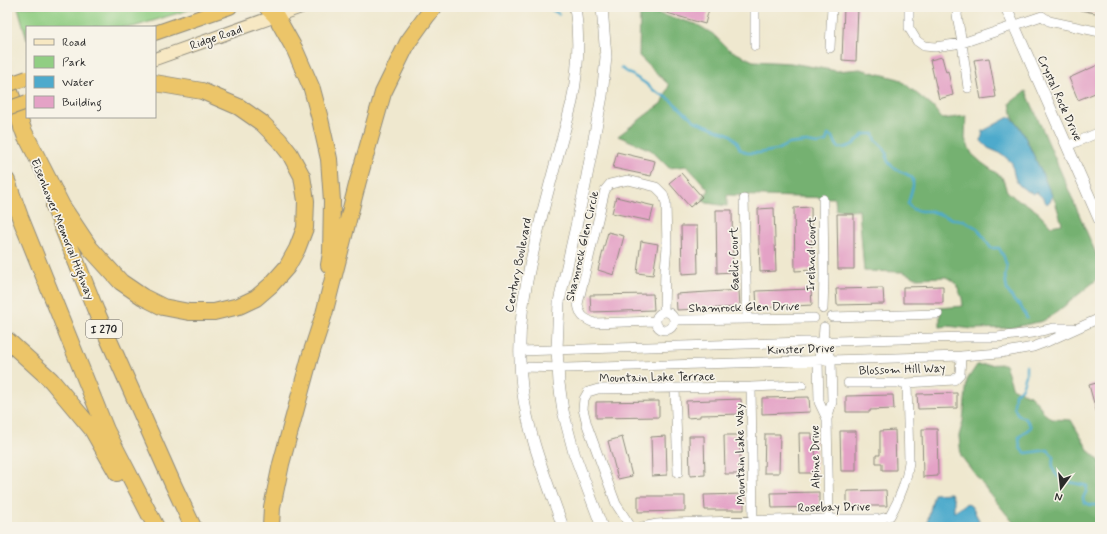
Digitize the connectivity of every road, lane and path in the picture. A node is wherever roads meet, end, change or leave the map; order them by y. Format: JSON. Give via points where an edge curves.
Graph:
{"nodes":[{"id":1,"x":230,"y":7,"type":"edge"},
{"id":2,"x":301,"y":7,"type":"edge"},
{"id":3,"x":434,"y":7,"type":"edge"},
{"id":4,"x":575,"y":7,"type":"edge"},
{"id":5,"x":602,"y":7,"type":"edge"},
{"id":6,"x":756,"y":7,"type":"edge"},
{"id":7,"x":832,"y":7,"type":"edge"},
{"id":8,"x":909,"y":7,"type":"edge"},
{"id":9,"x":958,"y":7,"type":"edge"},
{"id":10,"x":1006,"y":7,"type":"edge"},
{"id":11,"x":272,"y":12,"type":"edge"},
{"id":12,"x":1043,"y":12,"type":"edge"},
{"id":13,"x":1014,"y":26,"type":"junction"},
{"id":14,"x":1100,"y":32,"type":"edge"},
{"id":15,"x":156,"y":33,"type":"edge"},
{"id":16,"x":962,"y":43,"type":"junction"},
{"id":17,"x":755,"y":46,"type":"dead end"},
{"id":18,"x":830,"y":48,"type":"dead end"},
{"id":19,"x":156,"y":59,"type":"edge"},
{"id":20,"x":26,"y":78,"type":"edge"},
{"id":21,"x":156,"y":83,"type":"edge"},
{"id":22,"x":7,"y":84,"type":"edge"},
{"id":23,"x":968,"y":88,"type":"dead end"},
{"id":24,"x":26,"y":102,"type":"edge"},
{"id":25,"x":7,"y":109,"type":"edge"},
{"id":26,"x":22,"y":128,"type":"junction"},
{"id":27,"x":1100,"y":132,"type":"edge"},
{"id":28,"x":1067,"y":146,"type":"junction"},
{"id":29,"x":7,"y":181,"type":"edge"},
{"id":30,"x":744,"y":199,"type":"dead end"},
{"id":31,"x":823,"y":199,"type":"dead end"},
{"id":32,"x":1100,"y":221,"type":"edge"},
{"id":33,"x":822,"y":309,"type":"junction"},
{"id":34,"x":664,"y":312,"type":"junction"},
{"id":35,"x":938,"y":314,"type":"dead end"},
{"id":36,"x":832,"y":317,"type":"junction"},
{"id":37,"x":814,"y":318,"type":"junction"},
{"id":38,"x":1100,"y":318,"type":"edge"},
{"id":39,"x":747,"y":319,"type":"junction"},
{"id":40,"x":674,"y":320,"type":"junction"},
{"id":41,"x":656,"y":321,"type":"junction"},
{"id":42,"x":824,"y":327,"type":"junction"},
{"id":43,"x":1077,"y":328,"type":"junction"},
{"id":44,"x":665,"y":330,"type":"junction"},
{"id":45,"x":7,"y":340,"type":"edge"},
{"id":46,"x":823,"y":341,"type":"junction"},
{"id":47,"x":666,"y":347,"type":"junction"},
{"id":48,"x":557,"y":349,"type":"junction"},
{"id":49,"x":520,"y":351,"type":"junction"},
{"id":50,"x":961,"y":356,"type":"junction"},
{"id":51,"x":310,"y":357,"type":"junction"},
{"id":52,"x":831,"y":360,"type":"junction"},
{"id":53,"x":818,"y":361,"type":"junction"},
{"id":54,"x":521,"y":367,"type":"junction"},
{"id":55,"x":558,"y":368,"type":"junction"},
{"id":56,"x":848,"y":383,"type":"dead end"},
{"id":57,"x":907,"y":383,"type":"junction"},
{"id":58,"x":802,"y":385,"type":"dead end"},
{"id":59,"x":751,"y":387,"type":"junction"},
{"id":60,"x":675,"y":388,"type":"junction"},
{"id":61,"x":826,"y":419,"type":"junction"},
{"id":62,"x":678,"y":473,"type":"dead end"},
{"id":63,"x":829,"y":519,"type":"junction"},
{"id":64,"x":754,"y":521,"type":"junction"},
{"id":65,"x":804,"y":523,"type":"edge"},
{"id":66,"x":724,"y":524,"type":"edge"},
{"id":67,"x":145,"y":527,"type":"edge"},
{"id":68,"x":156,"y":527,"type":"edge"},
{"id":69,"x":193,"y":527,"type":"edge"},
{"id":70,"x":271,"y":527,"type":"edge"},
{"id":71,"x":563,"y":527,"type":"edge"},
{"id":72,"x":602,"y":527,"type":"edge"},
{"id":73,"x":631,"y":527,"type":"edge"},
{"id":74,"x":642,"y":527,"type":"edge"}],
"edges":[{"from":1,"to":15,"type":"highway","name":"Ridge Road"},
{"from":2,"to":11,"type":"main road","name":"Ridge Road"},
{"from":3,"to":51,"type":"highway","via":[[408,42],[383,93],[324,314]]},
{"from":4,"to":49,"type":"street","name":"Century Boulevard","via":[[578,50],[575,89],[547,193],[524,295]]},
{"from":5,"to":48,"type":"street","via":[[606,58],[602,96],[559,302]]},
{"from":6,"to":17,"type":"street"},
{"from":7,"to":18,"type":"street"},
{"from":8,"to":16,"type":"street","via":[[909,28],[917,41],[924,46]]},
{"from":9,"to":16,"type":"street","via":[[956,15]]},
{"from":10,"to":13,"type":"street","name":"Crystal Rock Drive"},
{"from":11,"to":19,"type":"main road","name":"Ridge Road"},
{"from":11,"to":51,"type":"highway","via":[[295,50],[312,89],[329,159],[332,201],[331,253]]},
{"from":12,"to":13,"type":"street"},
{"from":12,"to":14,"type":"street","via":[[1050,21]]},
{"from":13,"to":16,"type":"street"},
{"from":13,"to":28,"type":"street","name":"Crystal Rock Drive"},
{"from":16,"to":23,"type":"street"},
{"from":20,"to":22,"type":"highway","bridge":true},
{"from":21,"to":26,"type":"highway","via":[[202,91],[239,107],[262,123],[279,140],[302,176],[306,201],[305,228],[297,249],[287,267],[271,285],[256,298],[239,306],[214,312],[189,312],[163,307],[121,282],[90,248],[62,206]]},
{"from":22,"to":26,"type":"highway","name":"Eisenhower Memorial Highway","number":"I 270"},
{"from":24,"to":25,"type":"highway","bridge":true},
{"from":26,"to":69,"type":"highway","name":"Eisenhower Memorial Highway","number":"I 270","via":[[96,311]]},
{"from":27,"to":28,"type":"street"},
{"from":28,"to":32,"type":"street","name":"Crystal Rock Drive"},
{"from":29,"to":68,"type":"highway","number":"I 270","via":[[106,430]]},
{"from":30,"to":39,"type":"street","name":"Gaelic Court"},
{"from":31,"to":33,"type":"street","name":"Ireland Court"},
{"from":33,"to":36,"type":"street","via":[[828,310]]},
{"from":33,"to":37,"type":"street","name":"Shamrock Glen Drive","via":[[817,311]]},
{"from":34,"to":40,"type":"street","name":"Shamrock Glen Drive","via":[[670,313]]},
{"from":34,"to":41,"type":"street","via":[[659,314]]},
{"from":34,"to":41,"type":"street","name":"Shamrock Glen Circle","via":[[667,247],[666,203],[663,194],[656,187],[628,180],[610,184],[605,190],[601,206],[578,304],[579,312],[585,319],[594,322]]},
{"from":35,"to":36,"type":"street"},
{"from":36,"to":42,"type":"street","via":[[830,323]]},
{"from":37,"to":39,"type":"street","name":"Shamrock Glen Drive"},
{"from":37,"to":42,"type":"street","name":"Shamrock Glen Drive","via":[[817,324]]},
{"from":38,"to":43,"type":"street","name":"Kinster Drive"},
{"from":39,"to":40,"type":"street","name":"Shamrock Glen Drive"},
{"from":40,"to":44,"type":"street","name":"Shamrock Glen Drive","via":[[672,326]]},
{"from":41,"to":44,"type":"street","via":[[658,327]]},
{"from":42,"to":46,"type":"street"},
{"from":43,"to":46,"type":"street","name":"Kinster Drive","via":[[1054,328],[997,337]]},
{"from":43,"to":50,"type":"street","name":"Kinster Drive","via":[[1049,341],[1022,349]]},
{"from":44,"to":47,"type":"street"},
{"from":45,"to":67,"type":"highway","via":[[51,380],[92,429]]},
{"from":46,"to":47,"type":"street","name":"Kinster Drive"},
{"from":46,"to":52,"type":"street","name":"Alpine Drive"},
{"from":46,"to":53,"type":"street","name":"Alpine Drive"},
{"from":47,"to":48,"type":"street","name":"Kinster Drive"},
{"from":48,"to":49,"type":"street","name":"Kinster Drive"},
{"from":48,"to":55,"type":"street"},
{"from":49,"to":54,"type":"street","name":"Century Boulevard"},
{"from":50,"to":52,"type":"street","name":"Kinster Drive"},
{"from":50,"to":57,"type":"street","name":"Blossom Hill Way","via":[[960,374],[954,380]]},
{"from":51,"to":70,"type":"highway","via":[[281,464],[272,507]]},
{"from":52,"to":53,"type":"street","name":"Kinster Drive"},
{"from":52,"to":61,"type":"street","name":"Alpine Drive","via":[[832,402]]},
{"from":53,"to":55,"type":"street","name":"Kinster Drive"},
{"from":53,"to":61,"type":"street","name":"Alpine Drive","via":[[820,402]]},
{"from":54,"to":55,"type":"street","name":"Kinster Drive"},
{"from":54,"to":71,"type":"street","name":"Century Boulevard","via":[[530,431]]},
{"from":55,"to":72,"type":"street","via":[[563,411],[574,453]]},
{"from":56,"to":57,"type":"street","name":"Blossom Hill Way"},
{"from":57,"to":63,"type":"street","name":"Rosebay Drive","via":[[908,473],[890,516],[880,519]]},
{"from":58,"to":59,"type":"street","name":"Mountain Lake Terrace"},
{"from":59,"to":60,"type":"street","name":"Mountain Lake Terrace"},
{"from":59,"to":64,"type":"street","name":"Mountain Lake Way"},
{"from":60,"to":62,"type":"street"},
{"from":60,"to":73,"type":"street","name":"Mountain Lake Terrace","via":[[598,389],[588,392],[584,399],[583,409],[587,425],[607,482],[616,504]]},
{"from":61,"to":63,"type":"street","name":"Alpine Drive"},
{"from":63,"to":65,"type":"street","name":"Rosebay Drive"},
{"from":64,"to":65,"type":"street","name":"Rosebay Drive"},
{"from":64,"to":66,"type":"street","name":"Rosebay Drive"},
{"from":66,"to":74,"type":"street","name":"Rosebay Drive","via":[[656,524]]}]}
